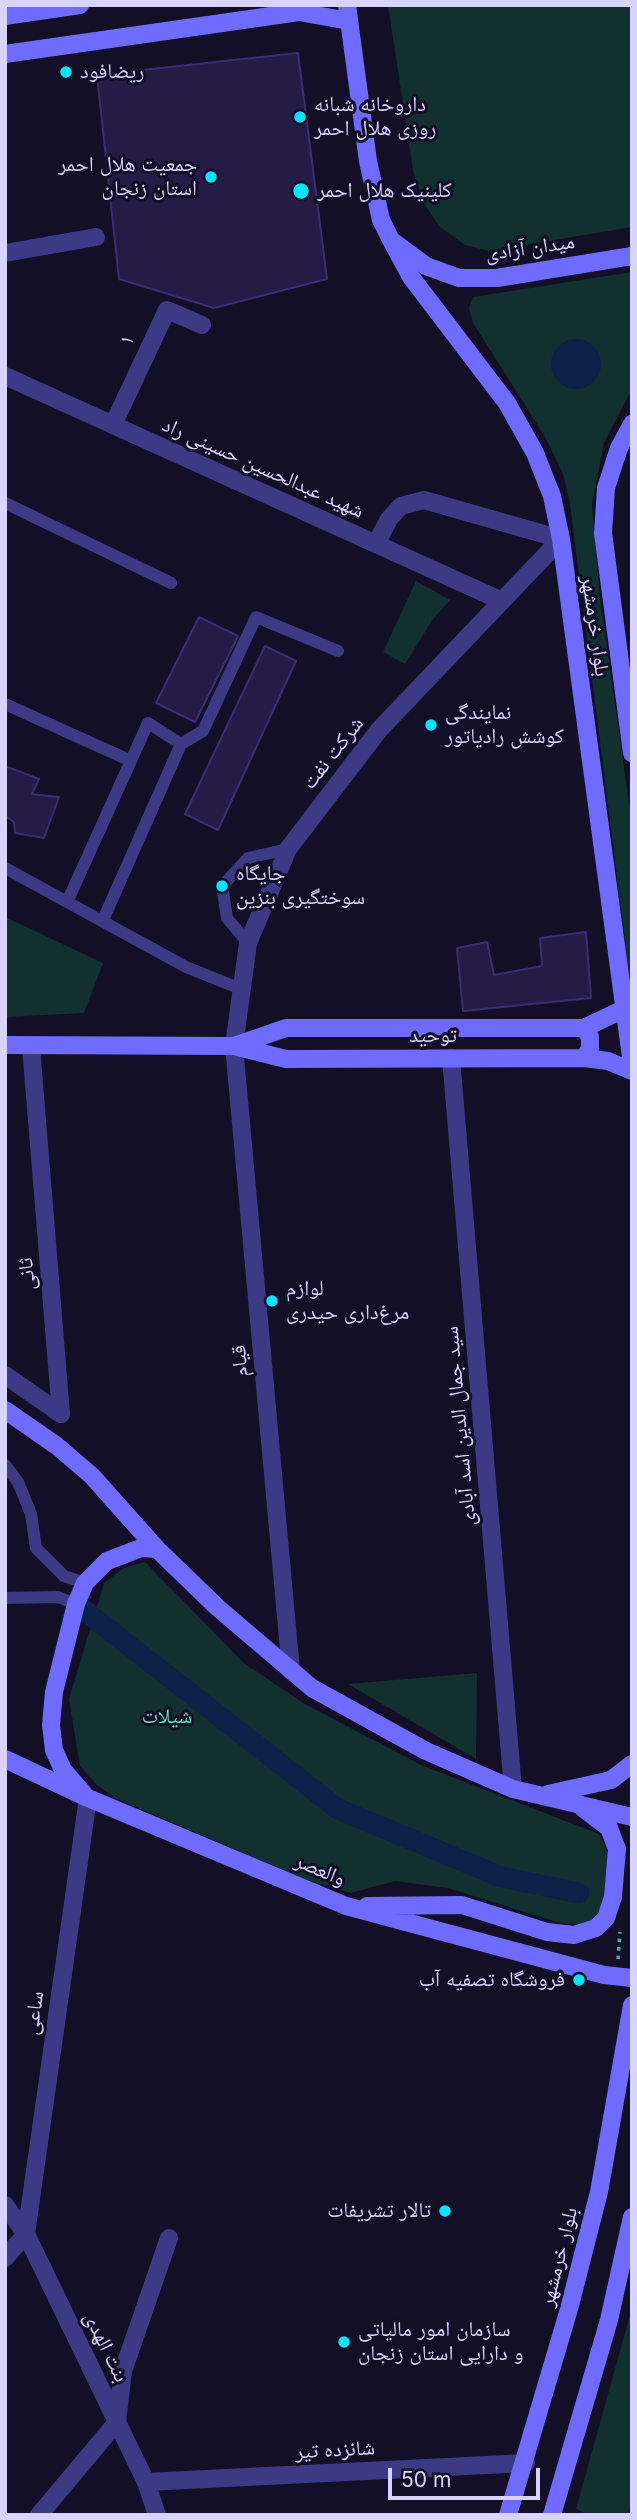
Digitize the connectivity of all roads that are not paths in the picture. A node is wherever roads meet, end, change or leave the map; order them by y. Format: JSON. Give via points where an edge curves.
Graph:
{"nodes":[{"id":1,"x":80,"y":5,"type":"edge"},
{"id":2,"x":25,"y":9,"type":"edge"},
{"id":3,"x":301,"y":9,"type":"edge"},
{"id":4,"x":348,"y":13,"type":"edge"},
{"id":5,"x":5,"y":16,"type":"edge"},
{"id":6,"x":5,"y":54,"type":"edge"},
{"id":7,"x":96,"y":237,"type":"dead end"},
{"id":8,"x":391,"y":240,"type":"junction"},
{"id":9,"x":632,"y":256,"type":"edge"},
{"id":10,"x":8,"y":257,"type":"edge"},
{"id":11,"x":202,"y":325,"type":"dead end"},
{"id":12,"x":5,"y":376,"type":"edge"},
{"id":13,"x":632,"y":424,"type":"edge"},
{"id":14,"x":113,"y":425,"type":"junction"},
{"id":15,"x":5,"y":503,"type":"edge"},
{"id":16,"x":561,"y":539,"type":"junction"},
{"id":17,"x":376,"y":544,"type":"junction"},
{"id":18,"x":172,"y":583,"type":"dead end"},
{"id":19,"x":502,"y":601,"type":"junction"},
{"id":20,"x":338,"y":651,"type":"dead end"},
{"id":21,"x":5,"y":704,"type":"edge"},
{"id":22,"x":181,"y":744,"type":"junction"},
{"id":23,"x":632,"y":753,"type":"edge"},
{"id":24,"x":130,"y":760,"type":"junction"},
{"id":25,"x":288,"y":849,"type":"junction"},
{"id":26,"x":5,"y":868,"type":"edge"},
{"id":27,"x":68,"y":900,"type":"junction"},
{"id":28,"x":103,"y":920,"type":"junction"},
{"id":29,"x":248,"y":943,"type":"junction"},
{"id":30,"x":241,"y":989,"type":"junction"},
{"id":31,"x":624,"y":1009,"type":"junction"},
{"id":32,"x":584,"y":1028,"type":"junction"},
{"id":33,"x":5,"y":1045,"type":"edge"},
{"id":34,"x":234,"y":1046,"type":"junction"},
{"id":35,"x":32,"y":1047,"type":"junction"},
{"id":36,"x":451,"y":1058,"type":"junction"},
{"id":37,"x":584,"y":1058,"type":"junction"},
{"id":38,"x":632,"y":1064,"type":"edge"},
{"id":39,"x":632,"y":1071,"type":"edge"},
{"id":40,"x":5,"y":1375,"type":"edge"},
{"id":41,"x":5,"y":1410,"type":"edge"},
{"id":42,"x":5,"y":1465,"type":"edge"},
{"id":43,"x":157,"y":1549,"type":"junction"},
{"id":44,"x":85,"y":1583,"type":"junction"},
{"id":45,"x":5,"y":1598,"type":"edge"},
{"id":46,"x":76,"y":1604,"type":"junction"},
{"id":47,"x":291,"y":1671,"type":"junction"},
{"id":48,"x":5,"y":1759,"type":"edge"},
{"id":49,"x":632,"y":1764,"type":"edge"},
{"id":50,"x":513,"y":1789,"type":"junction"},
{"id":51,"x":542,"y":1795,"type":"junction"},
{"id":52,"x":88,"y":1798,"type":"junction"},
{"id":53,"x":579,"y":1805,"type":"junction"},
{"id":54,"x":632,"y":1817,"type":"edge"},
{"id":55,"x":346,"y":1906,"type":"junction"},
{"id":56,"x":632,"y":1978,"type":"edge"},
{"id":57,"x":632,"y":2005,"type":"edge"},
{"id":58,"x":5,"y":2205,"type":"edge"},
{"id":59,"x":632,"y":2217,"type":"edge"},
{"id":60,"x":26,"y":2234,"type":"junction"},
{"id":61,"x":169,"y":2238,"type":"dead end"},
{"id":62,"x":5,"y":2258,"type":"edge"},
{"id":63,"x":117,"y":2422,"type":"junction"},
{"id":64,"x":526,"y":2463,"type":"junction"},
{"id":65,"x":146,"y":2482,"type":"junction"},
{"id":66,"x":39,"y":2515,"type":"edge"},
{"id":67,"x":157,"y":2515,"type":"edge"},
{"id":68,"x":508,"y":2515,"type":"edge"},
{"id":69,"x":552,"y":2515,"type":"edge"}],
"edges":[{"from":1,"to":2,"type":"main road"},
{"from":2,"to":5,"type":"main road"},
{"from":3,"to":4,"type":"main road"},
{"from":3,"to":6,"type":"main road"},
{"from":4,"to":8,"type":"main road","via":[[368,161],[381,220]]},
{"from":7,"to":10,"type":"street"},
{"from":8,"to":9,"type":"main road","name":"میدان آزادی","via":[[426,266],[459,278],[497,278]]},
{"from":8,"to":16,"type":"main road","name":"بلوار خرمشهر","via":[[411,277],[512,412],[552,496]]},
{"from":11,"to":14,"type":"street","name":"۱","via":[[167,310]]},
{"from":12,"to":14,"type":"street","name":"شهید عبدالحسین حسینی راد"},
{"from":13,"to":23,"type":"main road","name":"بلوار خرمشهر","via":[[606,488],[603,533]]},
{"from":14,"to":17,"type":"street","name":"شهید عبدالحسین حسینی راد"},
{"from":15,"to":18,"type":"lane"},
{"from":16,"to":17,"type":"street","via":[[424,500],[401,506],[388,519]]},
{"from":16,"to":19,"type":"street","name":"شرکت نفت"},
{"from":16,"to":31,"type":"main road","name":"بلوار خرمشهر"},
{"from":17,"to":19,"type":"street","name":"شهید عبدالحسین حسینی راد"},
{"from":19,"to":25,"type":"street","name":"شرکت نفت","via":[[379,730]]},
{"from":20,"to":22,"type":"lane","via":[[256,617],[203,731]]},
{"from":21,"to":24,"type":"lane"},
{"from":22,"to":24,"type":"lane","via":[[148,723]]},
{"from":22,"to":28,"type":"lane"},
{"from":24,"to":27,"type":"lane"},
{"from":25,"to":29,"type":"street","name":"شرکت نفت"},
{"from":25,"to":29,"type":"lane","via":[[248,858],[222,887],[227,918]]},
{"from":26,"to":27,"type":"lane"},
{"from":27,"to":28,"type":"lane"},
{"from":28,"to":30,"type":"lane","via":[[186,967]]},
{"from":29,"to":30,"type":"street","name":"شرکت نفت"},
{"from":30,"to":34,"type":"street","name":"شرکت نفت"},
{"from":31,"to":32,"type":"main road","name":"توحید"},
{"from":31,"to":38,"type":"main road","name":"بلوار خرمشهر"},
{"from":32,"to":34,"type":"main road","name":"توحید","via":[[286,1028]]},
{"from":32,"to":37,"type":"main road","via":[[590,1049]]},
{"from":33,"to":35,"type":"main road","name":"توحید"},
{"from":34,"to":35,"type":"main road","name":"توحید"},
{"from":34,"to":36,"type":"main road","name":"توحید","via":[[286,1059]]},
{"from":34,"to":47,"type":"street","name":"قیام"},
{"from":35,"to":40,"type":"street","name":"ثانی","via":[[61,1414]]},
{"from":36,"to":37,"type":"main road","name":"توحید"},
{"from":36,"to":50,"type":"street","name":"سید جمال الدین اسد آبادی"},
{"from":37,"to":39,"type":"main road","name":"توحید"},
{"from":41,"to":43,"type":"main road","via":[[92,1476]]},
{"from":42,"to":44,"type":"lane","via":[[32,1514],[36,1548],[64,1576]]},
{"from":43,"to":44,"type":"main road","via":[[125,1552],[107,1561]]},
{"from":43,"to":47,"type":"main road"},
{"from":44,"to":46,"type":"main road"},
{"from":45,"to":46,"type":"lane","via":[[58,1597]]},
{"from":46,"to":52,"type":"main road","via":[[54,1692],[51,1725],[54,1750],[64,1770]]},
{"from":47,"to":50,"type":"main road","via":[[354,1713]]},
{"from":48,"to":52,"type":"main road","name":"والعصر"},
{"from":49,"to":51,"type":"main road","via":[[611,1780]]},
{"from":50,"to":51,"type":"main road"},
{"from":51,"to":53,"type":"main road"},
{"from":52,"to":55,"type":"main road","name":"والعصر"},
{"from":52,"to":60,"type":"street","name":"ساعی"},
{"from":53,"to":54,"type":"main road"},
{"from":53,"to":55,"type":"main road","via":[[609,1828],[617,1849],[613,1897],[606,1918],[596,1928],[575,1935],[547,1932],[463,1905]]},
{"from":55,"to":56,"type":"main road","name":"والعصر","via":[[604,1975]]},
{"from":57,"to":64,"type":"main road","name":"بلوار خرمشهر","via":[[599,2192]]},
{"from":58,"to":60,"type":"street","name":"بنت الهدی"},
{"from":59,"to":69,"type":"main road","via":[[609,2320]]},
{"from":60,"to":62,"type":"street"},
{"from":60,"to":63,"type":"street","name":"بنت الهدی"},
{"from":61,"to":63,"type":"street","via":[[123,2371]]},
{"from":63,"to":65,"type":"street","name":"بنت الهدی"},
{"from":63,"to":66,"type":"street"},
{"from":64,"to":65,"type":"street","name":"شانزده تیر"},
{"from":64,"to":68,"type":"main road","name":"بلوار خرمشهر"},
{"from":65,"to":67,"type":"street","name":"بنت الهدی"}]}
